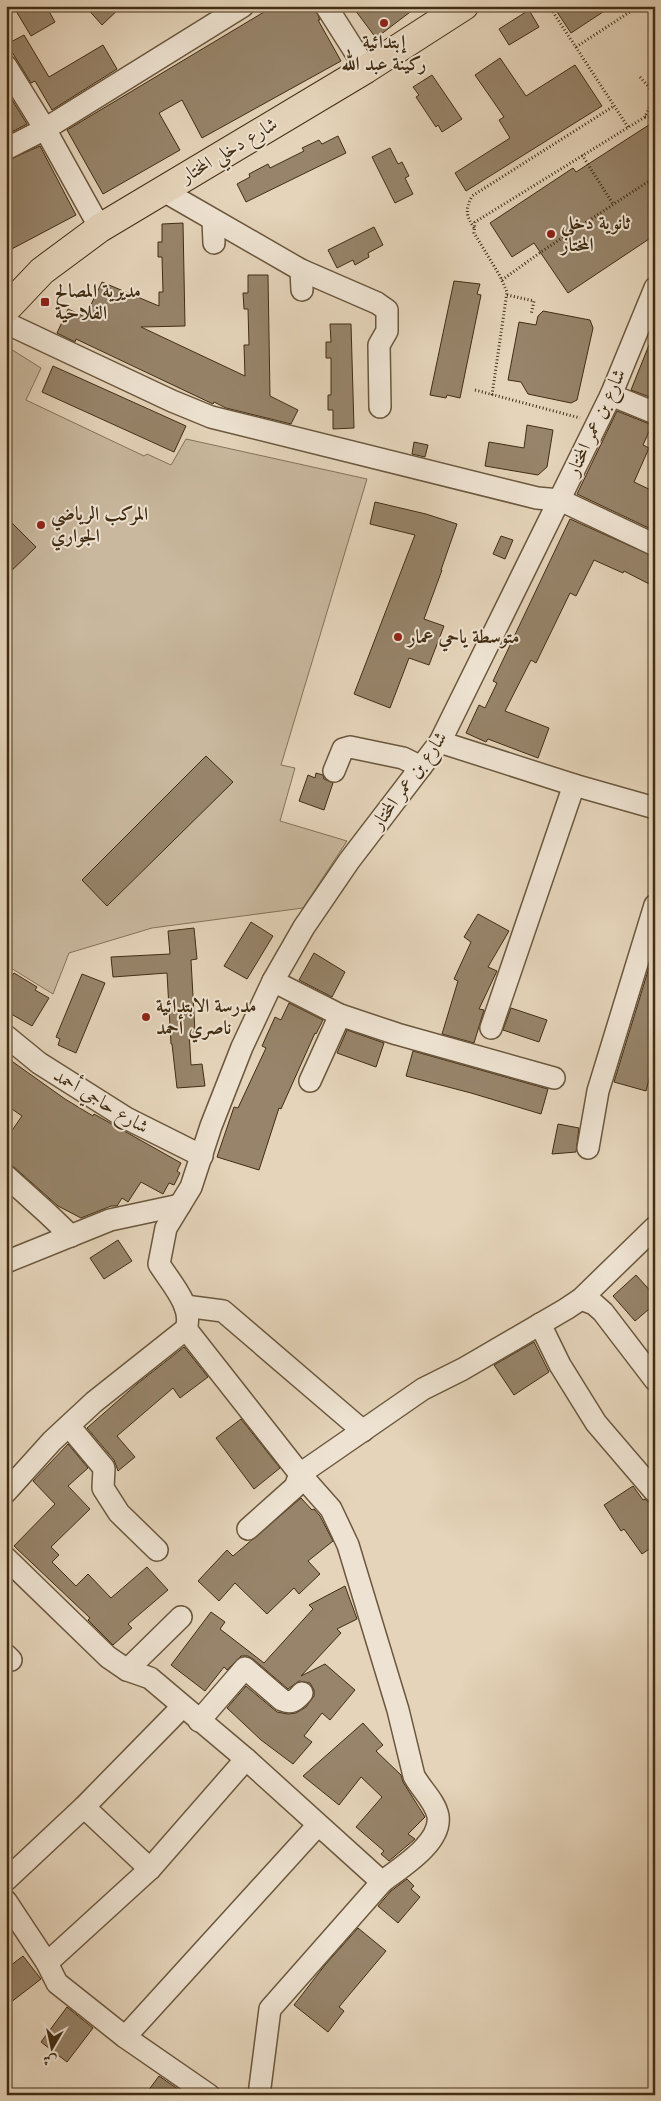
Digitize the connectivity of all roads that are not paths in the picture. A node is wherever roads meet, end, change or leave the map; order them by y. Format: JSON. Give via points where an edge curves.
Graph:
{"nodes":[{"id":1,"x":243,"y":6,"type":"edge"},
{"id":2,"x":326,"y":6,"type":"edge"},
{"id":3,"x":464,"y":6,"type":"edge"},
{"id":4,"x":6,"y":66,"type":"edge"},
{"id":5,"x":366,"y":69,"type":"junction"},
{"id":6,"x":45,"y":129,"type":"junction"},
{"id":7,"x":6,"y":149,"type":"edge"},
{"id":8,"x":162,"y":190,"type":"junction"},
{"id":9,"x":213,"y":220,"type":"junction"},
{"id":10,"x":100,"y":228,"type":"junction"},
{"id":11,"x":214,"y":243,"type":"dead end"},
{"id":12,"x":655,"y":288,"type":"edge"},
{"id":13,"x":6,"y":309,"type":"edge"},
{"id":14,"x":6,"y":323,"type":"edge"},
{"id":15,"x":611,"y":395,"type":"junction"},
{"id":16,"x":380,"y":407,"type":"dead end"},
{"id":17,"x":655,"y":413,"type":"edge"},
{"id":18,"x":560,"y":500,"type":"junction"},
{"id":19,"x":655,"y":545,"type":"edge"},
{"id":20,"x":440,"y":742,"type":"junction"},
{"id":21,"x":420,"y":767,"type":"junction"},
{"id":22,"x":334,"y":771,"type":"dead end"},
{"id":23,"x":574,"y":785,"type":"junction"},
{"id":24,"x":655,"y":808,"type":"edge"},
{"id":25,"x":655,"y":906,"type":"edge"},
{"id":26,"x":273,"y":981,"type":"junction"},
{"id":27,"x":340,"y":1015,"type":"junction"},
{"id":28,"x":491,"y":1028,"type":"dead end"},
{"id":29,"x":6,"y":1036,"type":"edge"},
{"id":30,"x":554,"y":1078,"type":"dead end"},
{"id":31,"x":310,"y":1081,"type":"dead end"},
{"id":32,"x":588,"y":1148,"type":"dead end"},
{"id":33,"x":202,"y":1156,"type":"junction"},
{"id":34,"x":6,"y":1176,"type":"edge"},
{"id":35,"x":180,"y":1206,"type":"junction"},
{"id":36,"x":655,"y":1227,"type":"edge"},
{"id":37,"x":71,"y":1236,"type":"junction"},
{"id":38,"x":6,"y":1262,"type":"edge"},
{"id":39,"x":581,"y":1298,"type":"junction"},
{"id":40,"x":185,"y":1306,"type":"junction"},
{"id":41,"x":540,"y":1324,"type":"junction"},
{"id":42,"x":186,"y":1329,"type":"junction"},
{"id":43,"x":655,"y":1380,"type":"edge"},
{"id":44,"x":69,"y":1426,"type":"junction"},
{"id":45,"x":363,"y":1431,"type":"junction"},
{"id":46,"x":300,"y":1474,"type":"junction"},
{"id":47,"x":6,"y":1492,"type":"edge"},
{"id":48,"x":655,"y":1492,"type":"edge"},
{"id":49,"x":248,"y":1529,"type":"dead end"},
{"id":50,"x":157,"y":1550,"type":"dead end"},
{"id":51,"x":6,"y":1558,"type":"edge"},
{"id":52,"x":181,"y":1617,"type":"dead end"},
{"id":53,"x":127,"y":1670,"type":"junction"},
{"id":54,"x":302,"y":1693,"type":"dead end"},
{"id":55,"x":182,"y":1707,"type":"junction"},
{"id":56,"x":199,"y":1721,"type":"junction"},
{"id":57,"x":246,"y":1759,"type":"junction"},
{"id":58,"x":84,"y":1807,"type":"junction"},
{"id":59,"x":318,"y":1825,"type":"junction"},
{"id":60,"x":150,"y":1869,"type":"junction"},
{"id":61,"x":6,"y":1880,"type":"edge"},
{"id":62,"x":382,"y":1882,"type":"junction"},
{"id":63,"x":6,"y":1901,"type":"edge"},
{"id":64,"x":47,"y":1963,"type":"junction"},
{"id":65,"x":125,"y":2037,"type":"junction"},
{"id":66,"x":210,"y":2095,"type":"edge"},
{"id":67,"x":259,"y":2095,"type":"edge"}],
"edges":[{"from":1,"to":6,"type":"street"},
{"from":2,"to":5,"type":"street"},
{"from":3,"to":5,"type":"main road","name":"شارع دخلي المختار"},
{"from":4,"to":6,"type":"street"},
{"from":5,"to":8,"type":"main road","name":"شارع دخلي المختار"},
{"from":6,"to":7,"type":"street"},
{"from":6,"to":10,"type":"street"},
{"from":8,"to":9,"type":"street"},
{"from":8,"to":10,"type":"main road","name":"شارع دخلي المختار"},
{"from":9,"to":11,"type":"street"},
{"from":9,"to":16,"type":"street","via":[[272,245],[301,280],[377,302],[387,310],[387,331],[379,346]]},
{"from":10,"to":13,"type":"main road","name":"شارع دخلي المختار","via":[[42,271]]},
{"from":12,"to":15,"type":"street","name":"شارع بن عمر المختار"},
{"from":14,"to":18,"type":"street","via":[[211,417],[537,498]]},
{"from":15,"to":17,"type":"street"},
{"from":15,"to":18,"type":"street","name":"شارع بن عمر المختار"},
{"from":18,"to":19,"type":"street"},
{"from":18,"to":20,"type":"street","name":"شارع بن عمر المختار"},
{"from":20,"to":21,"type":"street","name":"شارع بن عمر المختار"},
{"from":20,"to":23,"type":"street"},
{"from":21,"to":22,"type":"street","via":[[403,758],[350,747],[343,749]]},
{"from":21,"to":26,"type":"street","name":"شارع بن عمر المختار","via":[[349,861],[304,927]]},
{"from":23,"to":24,"type":"street"},
{"from":23,"to":28,"type":"street"},
{"from":25,"to":32,"type":"street","via":[[598,1091]]},
{"from":26,"to":27,"type":"street"},
{"from":26,"to":33,"type":"street","name":"شارع بن عمر المختار","via":[[242,1047]]},
{"from":27,"to":30,"type":"street"},
{"from":27,"to":31,"type":"street"},
{"from":29,"to":33,"type":"street","name":"شارع حاجي أحمد","via":[[39,1063],[126,1118]]},
{"from":33,"to":35,"type":"street","name":"شارع بن عمر المختار","via":[[192,1187]]},
{"from":34,"to":37,"type":"street"},
{"from":35,"to":37,"type":"street","via":[[110,1220]]},
{"from":35,"to":40,"type":"street","name":"شارع بن عمر المختار","via":[[166,1228],[159,1264]]},
{"from":36,"to":39,"type":"street"},
{"from":37,"to":38,"type":"street"},
{"from":39,"to":41,"type":"street"},
{"from":39,"to":43,"type":"street","via":[[604,1312]]},
{"from":40,"to":42,"type":"street"},
{"from":40,"to":45,"type":"street","via":[[223,1311]]},
{"from":41,"to":45,"type":"street","via":[[423,1389]]},
{"from":41,"to":48,"type":"street","via":[[560,1365],[596,1424]]},
{"from":42,"to":44,"type":"street","via":[[94,1402]]},
{"from":42,"to":46,"type":"street"},
{"from":44,"to":47,"type":"street"},
{"from":44,"to":50,"type":"street","via":[[104,1468],[103,1488],[119,1513]]},
{"from":45,"to":46,"type":"street"},
{"from":46,"to":49,"type":"street","via":[[295,1487]]},
{"from":46,"to":62,"type":"street","via":[[331,1509],[348,1545],[398,1710],[414,1776],[438,1817],[434,1836],[422,1853]]},
{"from":51,"to":53,"type":"street","via":[[108,1657]]},
{"from":52,"to":53,"type":"street"},
{"from":53,"to":55,"type":"street","via":[[150,1678]]},
{"from":54,"to":56,"type":"street","via":[[295,1701],[282,1700],[245,1668]]},
{"from":55,"to":56,"type":"street"},
{"from":55,"to":58,"type":"street"},
{"from":56,"to":57,"type":"street"},
{"from":57,"to":59,"type":"street"},
{"from":57,"to":60,"type":"street"},
{"from":58,"to":60,"type":"street"},
{"from":58,"to":61,"type":"street"},
{"from":59,"to":62,"type":"street"},
{"from":59,"to":65,"type":"street"},
{"from":60,"to":64,"type":"street"},
{"from":62,"to":67,"type":"street","via":[[270,2009]]},
{"from":63,"to":64,"type":"street"},
{"from":64,"to":65,"type":"street","via":[[58,1983]]},
{"from":65,"to":66,"type":"street"}]}
